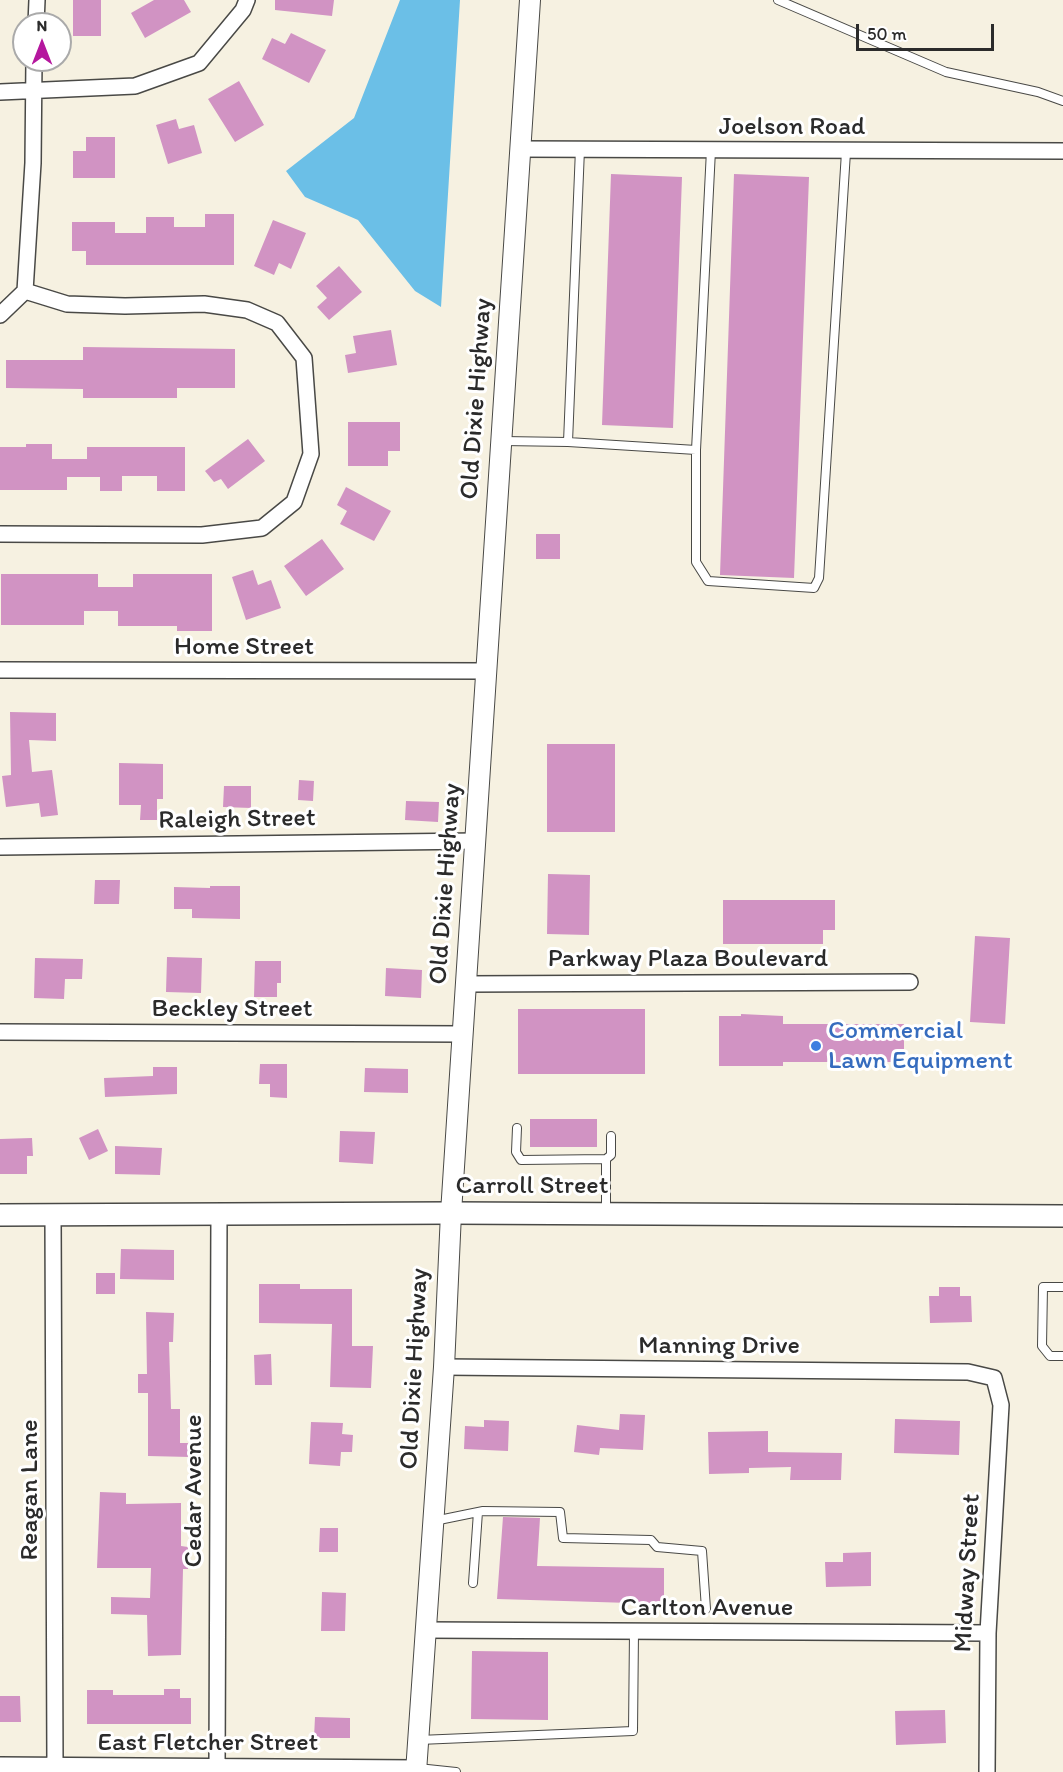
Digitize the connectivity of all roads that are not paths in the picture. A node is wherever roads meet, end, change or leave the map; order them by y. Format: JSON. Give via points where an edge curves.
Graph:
{"nodes":[{"id":1,"x":247,"y":0,"type":"edge"},
{"id":2,"x":530,"y":0,"type":"edge"},
{"id":3,"x":778,"y":0,"type":"edge"},
{"id":4,"x":33,"y":72,"type":"edge"},
{"id":5,"x":0,"y":92,"type":"edge"},
{"id":6,"x":32,"y":92,"type":"junction"},
{"id":7,"x":1063,"y":101,"type":"edge"},
{"id":8,"x":520,"y":149,"type":"junction"},
{"id":9,"x":580,"y":150,"type":"junction"},
{"id":10,"x":711,"y":150,"type":"junction"},
{"id":11,"x":1063,"y":151,"type":"edge"},
{"id":12,"x":846,"y":152,"type":"junction"},
{"id":13,"x":25,"y":291,"type":"junction"},
{"id":14,"x":0,"y":315,"type":"edge"},
{"id":15,"x":502,"y":441,"type":"junction"},
{"id":16,"x":568,"y":442,"type":"junction"},
{"id":17,"x":696,"y":450,"type":"junction"},
{"id":18,"x":0,"y":534,"type":"edge"},
{"id":19,"x":0,"y":670,"type":"edge"},
{"id":20,"x":487,"y":671,"type":"junction"},
{"id":21,"x":476,"y":841,"type":"junction"},
{"id":22,"x":0,"y":847,"type":"edge"},
{"id":23,"x":910,"y":982,"type":"dead end"},
{"id":24,"x":467,"y":984,"type":"junction"},
{"id":25,"x":0,"y":1032,"type":"edge"},
{"id":26,"x":463,"y":1034,"type":"junction"},
{"id":27,"x":517,"y":1128,"type":"dead end"},
{"id":28,"x":611,"y":1136,"type":"dead end"},
{"id":29,"x":606,"y":1159,"type":"junction"},
{"id":30,"x":451,"y":1213,"type":"junction"},
{"id":31,"x":219,"y":1214,"type":"junction"},
{"id":32,"x":606,"y":1214,"type":"junction"},
{"id":33,"x":0,"y":1215,"type":"edge"},
{"id":34,"x":53,"y":1215,"type":"junction"},
{"id":35,"x":1063,"y":1216,"type":"edge"},
{"id":36,"x":1063,"y":1287,"type":"edge"},
{"id":37,"x":1063,"y":1356,"type":"edge"},
{"id":38,"x":444,"y":1367,"type":"junction"},
{"id":39,"x":994,"y":1378,"type":"joint"},
{"id":40,"x":478,"y":1512,"type":"junction"},
{"id":41,"x":433,"y":1521,"type":"junction"},
{"id":42,"x":473,"y":1583,"type":"dead end"},
{"id":43,"x":706,"y":1609,"type":"dead end"},
{"id":44,"x":425,"y":1630,"type":"junction"},
{"id":45,"x":634,"y":1632,"type":"junction"},
{"id":46,"x":988,"y":1633,"type":"junction"},
{"id":47,"x":418,"y":1740,"type":"junction"},
{"id":48,"x":0,"y":1765,"type":"edge"},
{"id":49,"x":55,"y":1766,"type":"junction"},
{"id":50,"x":217,"y":1768,"type":"junction"},
{"id":51,"x":416,"y":1770,"type":"edge"},
{"id":52,"x":456,"y":1772,"type":"edge"},
{"id":53,"x":987,"y":1772,"type":"edge"}],
"edges":[{"from":1,"to":6,"type":"street","via":[[199,63],[135,86]]},
{"from":2,"to":8,"type":"street","name":"Old Dixie Highway"},
{"from":3,"to":7,"type":"lane","via":[[946,72]]},
{"from":4,"to":6,"type":"street"},
{"from":5,"to":6,"type":"street"},
{"from":6,"to":13,"type":"street","via":[[33,163]]},
{"from":8,"to":9,"type":"street","name":"Joelson Road"},
{"from":8,"to":15,"type":"street","name":"Old Dixie Highway"},
{"from":9,"to":10,"type":"street","name":"Joelson Road"},
{"from":9,"to":16,"type":"lane"},
{"from":10,"to":12,"type":"street","name":"Joelson Road"},
{"from":10,"to":17,"type":"lane"},
{"from":11,"to":12,"type":"street","name":"Joelson Road"},
{"from":12,"to":17,"type":"lane","via":[[819,578],[814,588],[708,581],[696,562]]},
{"from":13,"to":14,"type":"street"},
{"from":13,"to":18,"type":"street","via":[[67,304],[204,304],[247,310],[277,323],[304,358],[311,454],[294,502],[262,528],[202,535]]},
{"from":15,"to":16,"type":"lane"},
{"from":15,"to":20,"type":"street","name":"Old Dixie Highway"},
{"from":16,"to":17,"type":"lane"},
{"from":19,"to":20,"type":"street","name":"Home Street"},
{"from":20,"to":21,"type":"street","name":"Old Dixie Highway"},
{"from":21,"to":22,"type":"street","name":"Raleigh Street"},
{"from":21,"to":24,"type":"street","name":"Old Dixie Highway"},
{"from":23,"to":24,"type":"street","name":"Parkway Plaza Boulevard"},
{"from":24,"to":26,"type":"street","name":"Old Dixie Highway"},
{"from":25,"to":26,"type":"street","name":"Beckley Street"},
{"from":26,"to":30,"type":"street","name":"Old Dixie Highway"},
{"from":27,"to":29,"type":"lane","via":[[516,1152],[521,1160]]},
{"from":28,"to":29,"type":"lane","via":[[610,1155]]},
{"from":29,"to":32,"type":"lane"},
{"from":30,"to":31,"type":"main road","name":"Carroll Street"},
{"from":30,"to":32,"type":"main road","name":"Carroll Street"},
{"from":30,"to":38,"type":"street","name":"Old Dixie Highway"},
{"from":31,"to":34,"type":"main road","name":"Carroll Street"},
{"from":31,"to":50,"type":"street","name":"Cedar Avenue"},
{"from":32,"to":35,"type":"main road","name":"Carroll Street"},
{"from":33,"to":34,"type":"main road","name":"Carroll Street"},
{"from":34,"to":49,"type":"street","name":"Reagan Lane"},
{"from":36,"to":37,"type":"lane","via":[[1043,1287],[1042,1346],[1050,1356]]},
{"from":38,"to":39,"type":"street","name":"Manning Drive","via":[[968,1372]]},
{"from":38,"to":41,"type":"street","name":"Old Dixie Highway"},
{"from":39,"to":46,"type":"street","name":"Midway Street","via":[[1001,1405]]},
{"from":40,"to":41,"type":"lane"},
{"from":40,"to":42,"type":"lane"},
{"from":40,"to":43,"type":"lane","via":[[560,1512],[563,1538],[651,1540],[657,1546],[702,1551]]},
{"from":41,"to":44,"type":"street","name":"Old Dixie Highway"},
{"from":44,"to":45,"type":"street","name":"Carlton Avenue"},
{"from":44,"to":47,"type":"street","name":"Old Dixie Highway"},
{"from":45,"to":46,"type":"street","name":"Carlton Avenue"},
{"from":45,"to":47,"type":"lane","via":[[633,1731]]},
{"from":46,"to":53,"type":"street","name":"Midway Street"},
{"from":47,"to":51,"type":"street","name":"Old Dixie Highway"},
{"from":48,"to":49,"type":"street","name":"East Fletcher Street"},
{"from":49,"to":50,"type":"street","name":"East Fletcher Street"},
{"from":50,"to":51,"type":"street","name":"East Fletcher Street"},
{"from":51,"to":52,"type":"lane"}]}
